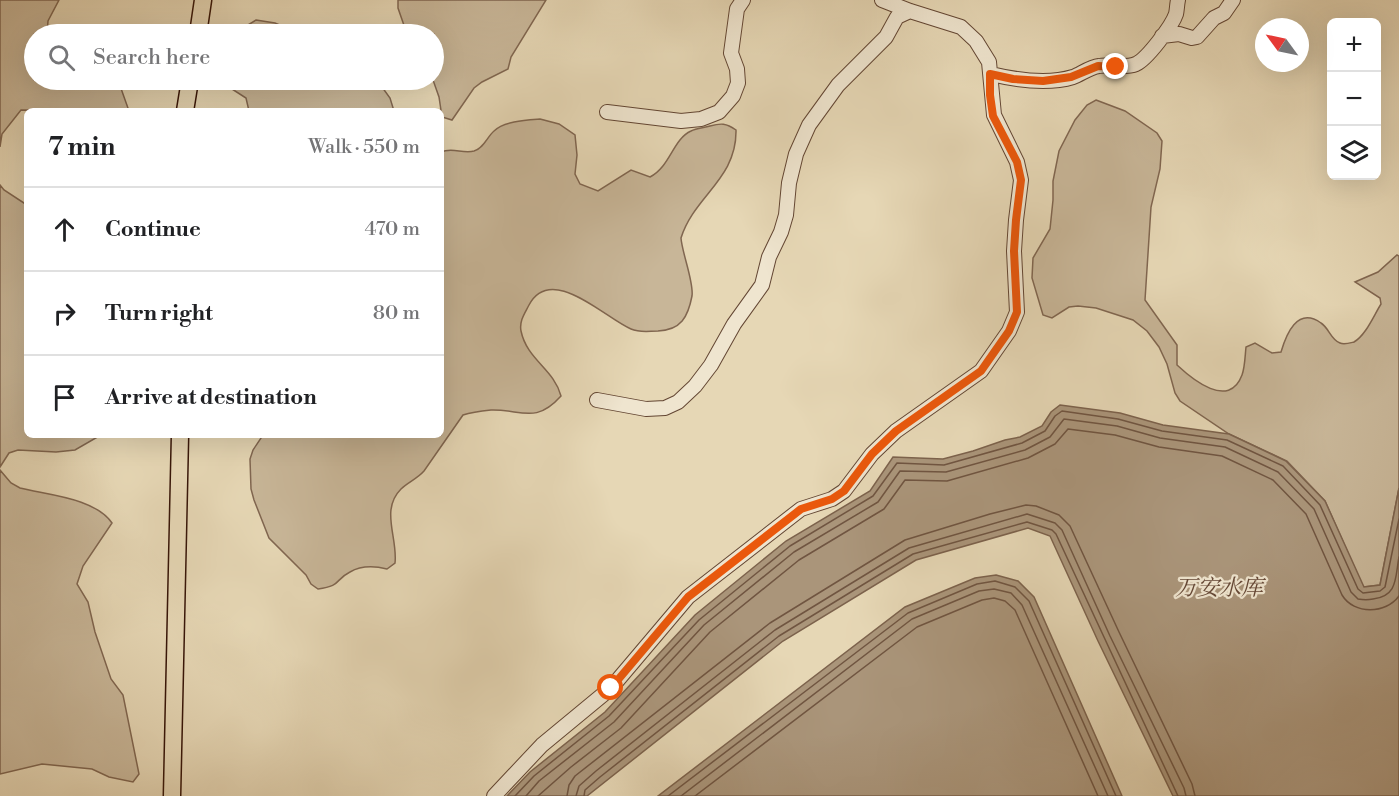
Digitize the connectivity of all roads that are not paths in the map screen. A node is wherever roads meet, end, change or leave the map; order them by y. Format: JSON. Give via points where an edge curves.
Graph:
{"nodes":[{"id":1,"x":203,"y":0,"type":"edge"},
{"id":2,"x":742,"y":0,"type":"edge"},
{"id":3,"x":882,"y":0,"type":"edge"},
{"id":4,"x":1178,"y":0,"type":"edge"},
{"id":5,"x":1233,"y":0,"type":"edge"},
{"id":6,"x":910,"y":11,"type":"junction"},
{"id":7,"x":199,"y":24,"type":"edge"},
{"id":8,"x":1162,"y":36,"type":"junction"},
{"id":9,"x":990,"y":74,"type":"junction"},
{"id":10,"x":188,"y":90,"type":"edge"},
{"id":11,"x":185,"y":108,"type":"edge"},
{"id":12,"x":607,"y":111,"type":"dead end"},
{"id":13,"x":597,"y":400,"type":"dead end"},
{"id":14,"x":180,"y":438,"type":"edge"},
{"id":15,"x":172,"y":796,"type":"edge"},
{"id":16,"x":494,"y":796,"type":"edge"}],
"edges":[{"from":1,"to":7,"type":"main road"},
{"from":2,"to":12,"type":"street","via":[[736,9],[731,52],[738,83],[719,112],[681,121]]},
{"from":3,"to":6,"type":"street"},
{"from":4,"to":8,"type":"street","via":[[1176,14]]},
{"from":5,"to":8,"type":"street","via":[[1197,37]]},
{"from":6,"to":9,"type":"street","via":[[961,27],[989,62]]},
{"from":6,"to":13,"type":"street","via":[[897,16],[886,37],[838,85],[809,125],[796,154],[786,215],[762,285],[695,386],[665,408],[646,409]]},
{"from":8,"to":9,"type":"street","via":[[1136,64],[1098,66],[1071,77],[1043,81]]},
{"from":9,"to":16,"type":"street","via":[[993,116],[1017,162],[1021,180],[1014,251],[1017,312],[996,350],[981,371],[896,431],[872,454],[844,491],[801,509],[688,597],[611,688],[542,745]]},
{"from":10,"to":11,"type":"main road"},
{"from":14,"to":15,"type":"main road"}]}
